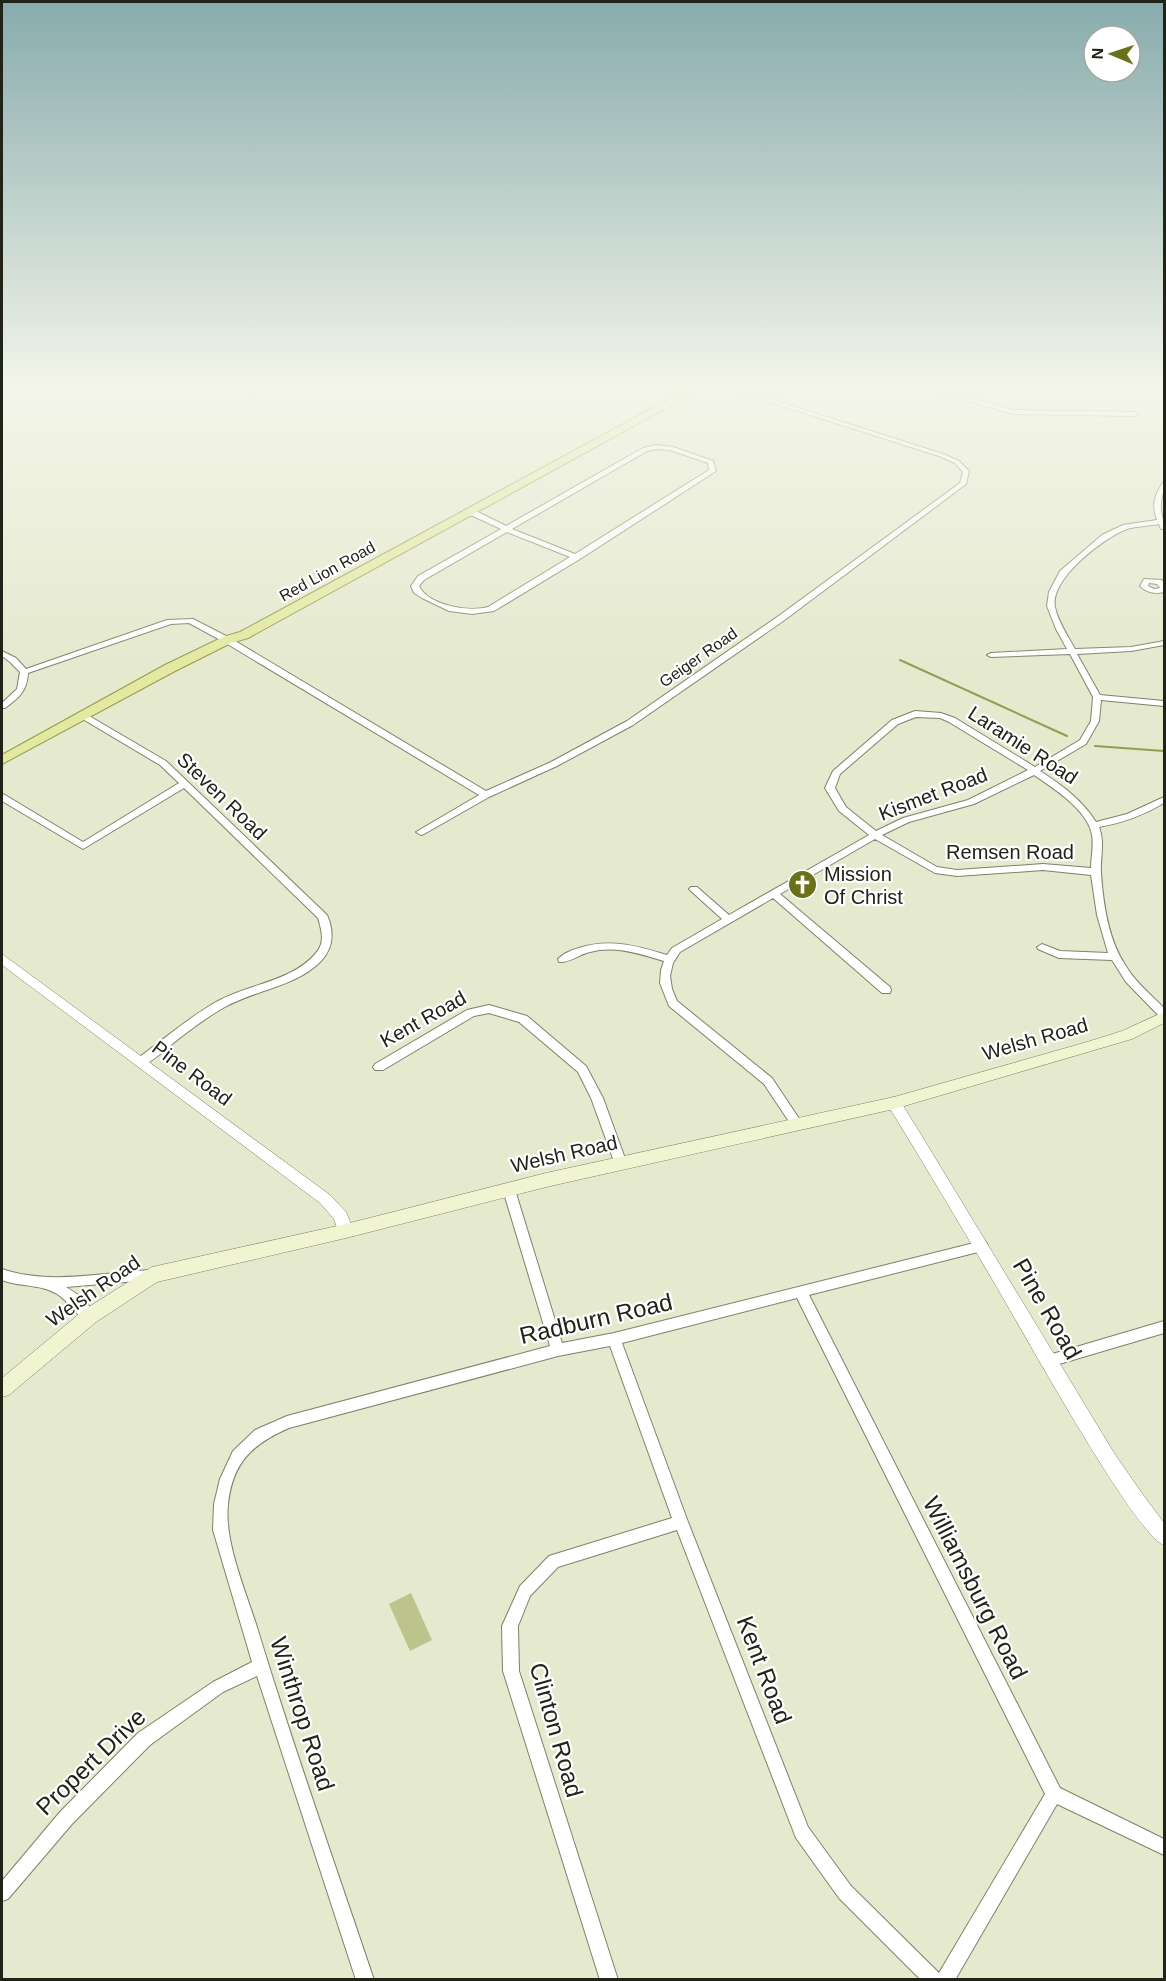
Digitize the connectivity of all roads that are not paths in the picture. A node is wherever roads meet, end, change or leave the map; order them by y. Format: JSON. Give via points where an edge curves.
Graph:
{"nodes":[{"id":1,"x":513,"y":482,"type":"edge"},
{"id":2,"x":517,"y":482,"type":"edge"},
{"id":3,"x":587,"y":482,"type":"edge"},
{"id":4,"x":696,"y":482,"type":"edge"},
{"id":5,"x":964,"y":482,"type":"edge"},
{"id":6,"x":1164,"y":485,"type":"edge"},
{"id":7,"x":462,"y":511,"type":"junction"},
{"id":8,"x":1163,"y":523,"type":"edge"},
{"id":9,"x":507,"y":529,"type":"junction"},
{"id":10,"x":577,"y":556,"type":"junction"},
{"id":11,"x":1164,"y":574,"type":"edge"},
{"id":12,"x":1153,"y":581,"type":"dead end"},
{"id":13,"x":227,"y":640,"type":"junction"},
{"id":14,"x":1164,"y":643,"type":"edge"},
{"id":15,"x":1072,"y":652,"type":"junction"},
{"id":16,"x":2,"y":653,"type":"edge"},
{"id":17,"x":991,"y":655,"type":"dead end"},
{"id":18,"x":24,"y":672,"type":"junction"},
{"id":19,"x":1097,"y":697,"type":"junction"},
{"id":20,"x":1164,"y":704,"type":"edge"},
{"id":21,"x":2,"y":706,"type":"edge"},
{"id":22,"x":926,"y":714,"type":"joint"},
{"id":23,"x":84,"y":716,"type":"junction"},
{"id":24,"x":2,"y":760,"type":"edge"},
{"id":25,"x":1034,"y":771,"type":"junction"},
{"id":26,"x":185,"y":783,"type":"junction"},
{"id":27,"x":486,"y":795,"type":"junction"},
{"id":28,"x":2,"y":797,"type":"edge"},
{"id":29,"x":1164,"y":800,"type":"edge"},
{"id":30,"x":1094,"y":825,"type":"junction"},
{"id":31,"x":421,"y":832,"type":"dead end"},
{"id":32,"x":875,"y":835,"type":"junction"},
{"id":33,"x":1095,"y":872,"type":"junction"},
{"id":34,"x":694,"y":889,"type":"dead end"},
{"id":35,"x":775,"y":894,"type":"junction"},
{"id":36,"x":728,"y":919,"type":"junction"},
{"id":37,"x":1042,"y":947,"type":"dead end"},
{"id":38,"x":1115,"y":957,"type":"junction"},
{"id":39,"x":2,"y":959,"type":"edge"},
{"id":40,"x":563,"y":959,"type":"dead end"},
{"id":41,"x":669,"y":959,"type":"junction"},
{"id":42,"x":886,"y":990,"type":"dead end"},
{"id":43,"x":1164,"y":1015,"type":"edge"},
{"id":44,"x":141,"y":1062,"type":"junction"},
{"id":45,"x":378,"y":1067,"type":"dead end"},
{"id":46,"x":894,"y":1103,"type":"junction"},
{"id":47,"x":795,"y":1123,"type":"junction"},
{"id":48,"x":621,"y":1164,"type":"junction"},
{"id":49,"x":509,"y":1190,"type":"junction"},
{"id":50,"x":346,"y":1231,"type":"junction"},
{"id":51,"x":982,"y":1246,"type":"junction"},
{"id":52,"x":2,"y":1274,"type":"edge"},
{"id":53,"x":153,"y":1275,"type":"junction"},
{"id":54,"x":44,"y":1283,"type":"junction"},
{"id":55,"x":801,"y":1293,"type":"junction"},
{"id":56,"x":90,"y":1316,"type":"junction"},
{"id":57,"x":1164,"y":1327,"type":"edge"},
{"id":58,"x":614,"y":1339,"type":"junction"},
{"id":59,"x":558,"y":1350,"type":"junction"},
{"id":60,"x":1049,"y":1361,"type":"junction"},
{"id":61,"x":2,"y":1389,"type":"edge"},
{"id":62,"x":234,"y":1462,"type":"joint"},
{"id":63,"x":681,"y":1522,"type":"junction"},
{"id":64,"x":1164,"y":1536,"type":"edge"},
{"id":65,"x":261,"y":1666,"type":"junction"},
{"id":66,"x":1054,"y":1794,"type":"junction"},
{"id":67,"x":1164,"y":1847,"type":"edge"},
{"id":68,"x":2,"y":1893,"type":"edge"},
{"id":69,"x":365,"y":1980,"type":"edge"},
{"id":70,"x":609,"y":1980,"type":"edge"},
{"id":71,"x":934,"y":1980,"type":"edge"},
{"id":72,"x":945,"y":1980,"type":"edge"}],
"edges":[{"from":1,"to":7,"type":"main road","name":"Red Lion Road"},
{"from":2,"to":7,"type":"main road","name":"Red Lion Road"},
{"from":3,"to":9,"type":"street"},
{"from":4,"to":10,"type":"street"},
{"from":5,"to":27,"type":"street","name":"Geiger Road","via":[[783,617],[630,723]]},
{"from":6,"to":8,"type":"street","via":[[1157,508]]},
{"from":7,"to":9,"type":"street"},
{"from":7,"to":13,"type":"main road","name":"Red Lion Road","via":[[236,631]]},
{"from":8,"to":15,"type":"street","via":[[1126,527],[1105,537],[1063,573],[1051,606]]},
{"from":9,"to":10,"type":"street"},
{"from":9,"to":10,"type":"street","via":[[421,578],[415,586],[420,593],[456,611],[476,612],[491,609]]},
{"from":11,"to":12,"type":"street"},
{"from":13,"to":18,"type":"street","via":[[190,621],[170,622]]},
{"from":13,"to":23,"type":"main road","name":"Red Lion Road"},
{"from":13,"to":27,"type":"street"},
{"from":14,"to":15,"type":"street"},
{"from":15,"to":17,"type":"street"},
{"from":15,"to":19,"type":"street"},
{"from":16,"to":18,"type":"street"},
{"from":18,"to":21,"type":"street","via":[[24,687]]},
{"from":19,"to":20,"type":"street"},
{"from":19,"to":25,"type":"street","name":"Kismet Road","via":[[1095,721],[1083,742]]},
{"from":22,"to":25,"type":"street","name":"Laramie Road","via":[[952,720]]},
{"from":22,"to":32,"type":"street","name":"Remsen Road","via":[[895,722],[836,772],[830,788],[834,798]]},
{"from":23,"to":24,"type":"main road","name":"Red Lion Road"},
{"from":23,"to":26,"type":"street","name":"Steven Road","via":[[163,763]]},
{"from":25,"to":30,"type":"street","name":"Laramie Road","via":[[1067,794]]},
{"from":25,"to":32,"type":"street","name":"Kismet Road","via":[[971,802],[906,820]]},
{"from":26,"to":28,"type":"street","via":[[83,846]]},
{"from":26,"to":44,"type":"street","name":"Steven Road","via":[[323,917],[326,948],[288,978],[218,1005]]},
{"from":27,"to":31,"type":"street","name":"Geiger Road"},
{"from":29,"to":30,"type":"street","via":[[1139,815]]},
{"from":30,"to":33,"type":"street","via":[[1098,847]]},
{"from":32,"to":33,"type":"street","name":"Remsen Road","via":[[935,870],[957,873],[1043,867]]},
{"from":32,"to":35,"type":"street","name":"Kismet Road"},
{"from":33,"to":38,"type":"street"},
{"from":34,"to":36,"type":"street"},
{"from":35,"to":36,"type":"street","name":"Kismet Road"},
{"from":35,"to":42,"type":"street"},
{"from":36,"to":41,"type":"street","name":"Kismet Road","via":[[676,950]]},
{"from":37,"to":38,"type":"street","via":[[1059,954]]},
{"from":38,"to":43,"type":"street","via":[[1134,985]]},
{"from":39,"to":44,"type":"street","name":"Pine Road"},
{"from":40,"to":41,"type":"street","via":[[581,949],[601,945],[625,946]]},
{"from":41,"to":47,"type":"street","via":[[664,974],[673,1004],[768,1081]]},
{"from":43,"to":46,"type":"main road","name":"Welsh Road","via":[[1127,1035]]},
{"from":44,"to":50,"type":"street","name":"Pine Road","via":[[325,1198]]},
{"from":45,"to":48,"type":"street","name":"Kent Road","via":[[471,1013],[489,1009],[523,1019],[582,1069]]},
{"from":46,"to":47,"type":"main road","name":"Welsh Road"},
{"from":46,"to":51,"type":"street","name":"Pine Road"},
{"from":47,"to":48,"type":"main road","name":"Welsh Road"},
{"from":48,"to":49,"type":"main road","name":"Welsh Road"},
{"from":49,"to":50,"type":"main road","name":"Welsh Road"},
{"from":49,"to":59,"type":"street"},
{"from":50,"to":53,"type":"main road","name":"Welsh Road"},
{"from":51,"to":55,"type":"street","name":"Radburn Road"},
{"from":51,"to":60,"type":"street","name":"Pine Road"},
{"from":52,"to":54,"type":"street","via":[[12,1281]]},
{"from":53,"to":54,"type":"street"},
{"from":53,"to":56,"type":"main road","name":"Welsh Road"},
{"from":54,"to":56,"type":"street","via":[[72,1297]]},
{"from":55,"to":58,"type":"street","name":"Radburn Road"},
{"from":55,"to":66,"type":"street","name":"Williamsburg Road"},
{"from":56,"to":61,"type":"main road","name":"Welsh Road"},
{"from":57,"to":60,"type":"street"},
{"from":58,"to":59,"type":"street","name":"Radburn Road"},
{"from":58,"to":63,"type":"street","name":"Kent Road"},
{"from":59,"to":62,"type":"street","name":"Radburn Road","via":[[287,1422],[257,1437]]},
{"from":60,"to":64,"type":"street","name":"Pine Road","via":[[1112,1469]]},
{"from":62,"to":65,"type":"street","name":"Winthrop Road","via":[[223,1484],[220,1530]]},
{"from":63,"to":70,"type":"street","name":"Clinton Road","via":[[554,1561],[525,1591],[510,1626],[511,1671]]},
{"from":63,"to":71,"type":"street","name":"Kent Road","via":[[802,1832],[845,1892]]},
{"from":65,"to":68,"type":"street","name":"Propert Drive","via":[[218,1687],[144,1739],[66,1818]]},
{"from":65,"to":69,"type":"street","name":"Winthrop Road"},
{"from":66,"to":67,"type":"street"},
{"from":66,"to":72,"type":"street"}]}
